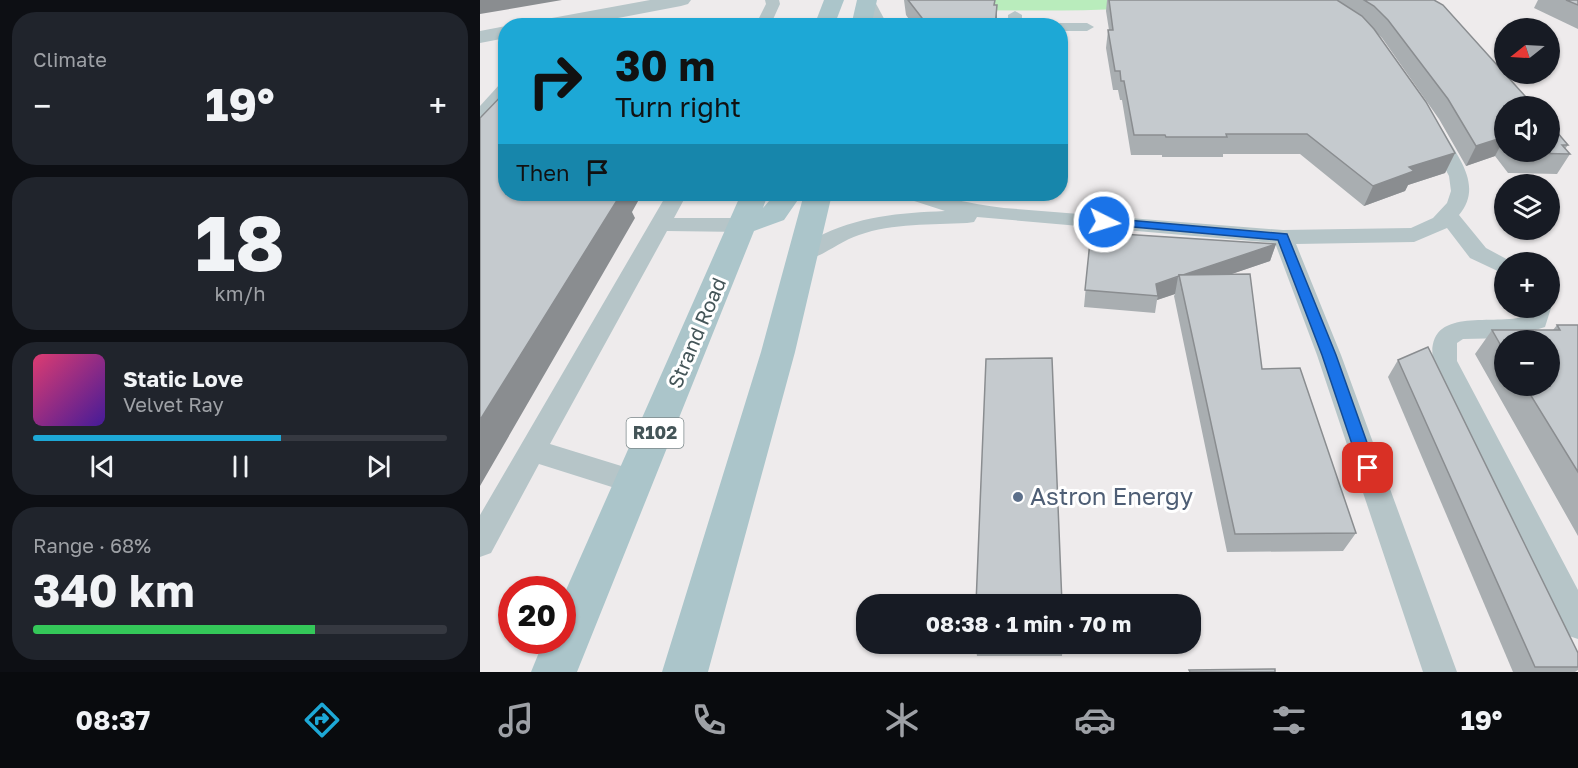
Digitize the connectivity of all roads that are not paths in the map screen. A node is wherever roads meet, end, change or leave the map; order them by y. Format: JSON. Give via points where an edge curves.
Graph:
{"nodes":[{"id":1,"x":681,"y":0,"type":"edge"},
{"id":2,"x":772,"y":0,"type":"edge"},
{"id":3,"x":834,"y":0,"type":"edge"},
{"id":4,"x":867,"y":0,"type":"edge"},
{"id":5,"x":588,"y":18,"type":"edge"},
{"id":6,"x":766,"y":18,"type":"edge"},
{"id":7,"x":827,"y":18,"type":"edge"},
{"id":8,"x":863,"y":18,"type":"edge"},
{"id":9,"x":877,"y":18,"type":"edge"},
{"id":10,"x":1068,"y":27,"type":"edge"},
{"id":11,"x":1087,"y":27,"type":"dead end"},
{"id":12,"x":498,"y":34,"type":"edge"},
{"id":13,"x":480,"y":37,"type":"edge"},
{"id":14,"x":498,"y":96,"type":"edge"},
{"id":15,"x":480,"y":116,"type":"edge"},
{"id":16,"x":1428,"y":120,"type":"edge"},
{"id":17,"x":673,"y":201,"type":"edge"},
{"id":18,"x":783,"y":201,"type":"edge"},
{"id":19,"x":816,"y":201,"type":"edge"},
{"id":20,"x":933,"y":201,"type":"edge"},
{"id":21,"x":1015,"y":204,"type":"edge"},
{"id":22,"x":749,"y":209,"type":"edge"},
{"id":23,"x":1449,"y":216,"type":"junction"},
{"id":24,"x":661,"y":224,"type":"junction"},
{"id":25,"x":1283,"y":237,"type":"junction"},
{"id":26,"x":804,"y":255,"type":"junction"},
{"id":27,"x":1494,"y":262,"type":"edge"},
{"id":28,"x":1537,"y":318,"type":"edge"},
{"id":29,"x":532,"y":450,"type":"junction"},
{"id":30,"x":634,"y":482,"type":"junction"},
{"id":31,"x":480,"y":543,"type":"edge"},
{"id":32,"x":1578,"y":623,"type":"edge"},
{"id":33,"x":554,"y":672,"type":"edge"},
{"id":34,"x":685,"y":672,"type":"edge"},
{"id":35,"x":1440,"y":672,"type":"edge"}],
"edges":[{"from":1,"to":5,"type":"street"},
{"from":2,"to":6,"type":"lane"},
{"from":3,"to":7,"type":"main road"},
{"from":4,"to":8,"type":"main road"},
{"from":4,"to":9,"type":"lane"},
{"from":10,"to":11,"type":"lane"},
{"from":12,"to":13,"type":"street"},
{"from":14,"to":15,"type":"lane"},
{"from":16,"to":23,"type":"lane","via":[[1459,176],[1461,191]]},
{"from":17,"to":24,"type":"lane"},
{"from":18,"to":22,"type":"main road","via":[[774,214]]},
{"from":19,"to":26,"type":"main road"},
{"from":20,"to":21,"type":"lane","via":[[967,208]]},
{"from":21,"to":25,"type":"lane"},
{"from":21,"to":26,"type":"lane","via":[[856,228]]},
{"from":22,"to":24,"type":"lane"},
{"from":22,"to":30,"type":"main road","name":"Strand Road","number":"R102"},
{"from":23,"to":25,"type":"lane","via":[[1414,235]]},
{"from":23,"to":27,"type":"lane","via":[[1478,253]]},
{"from":24,"to":29,"type":"lane"},
{"from":25,"to":35,"type":"lane","via":[[1329,355]]},
{"from":26,"to":34,"type":"main road"},
{"from":28,"to":32,"type":"lane","via":[[1510,330],[1460,330],[1449,334],[1442,350]]},
{"from":29,"to":30,"type":"lane"},
{"from":29,"to":31,"type":"lane"},
{"from":30,"to":33,"type":"main road","name":"Strand Road","number":"R102"}]}
